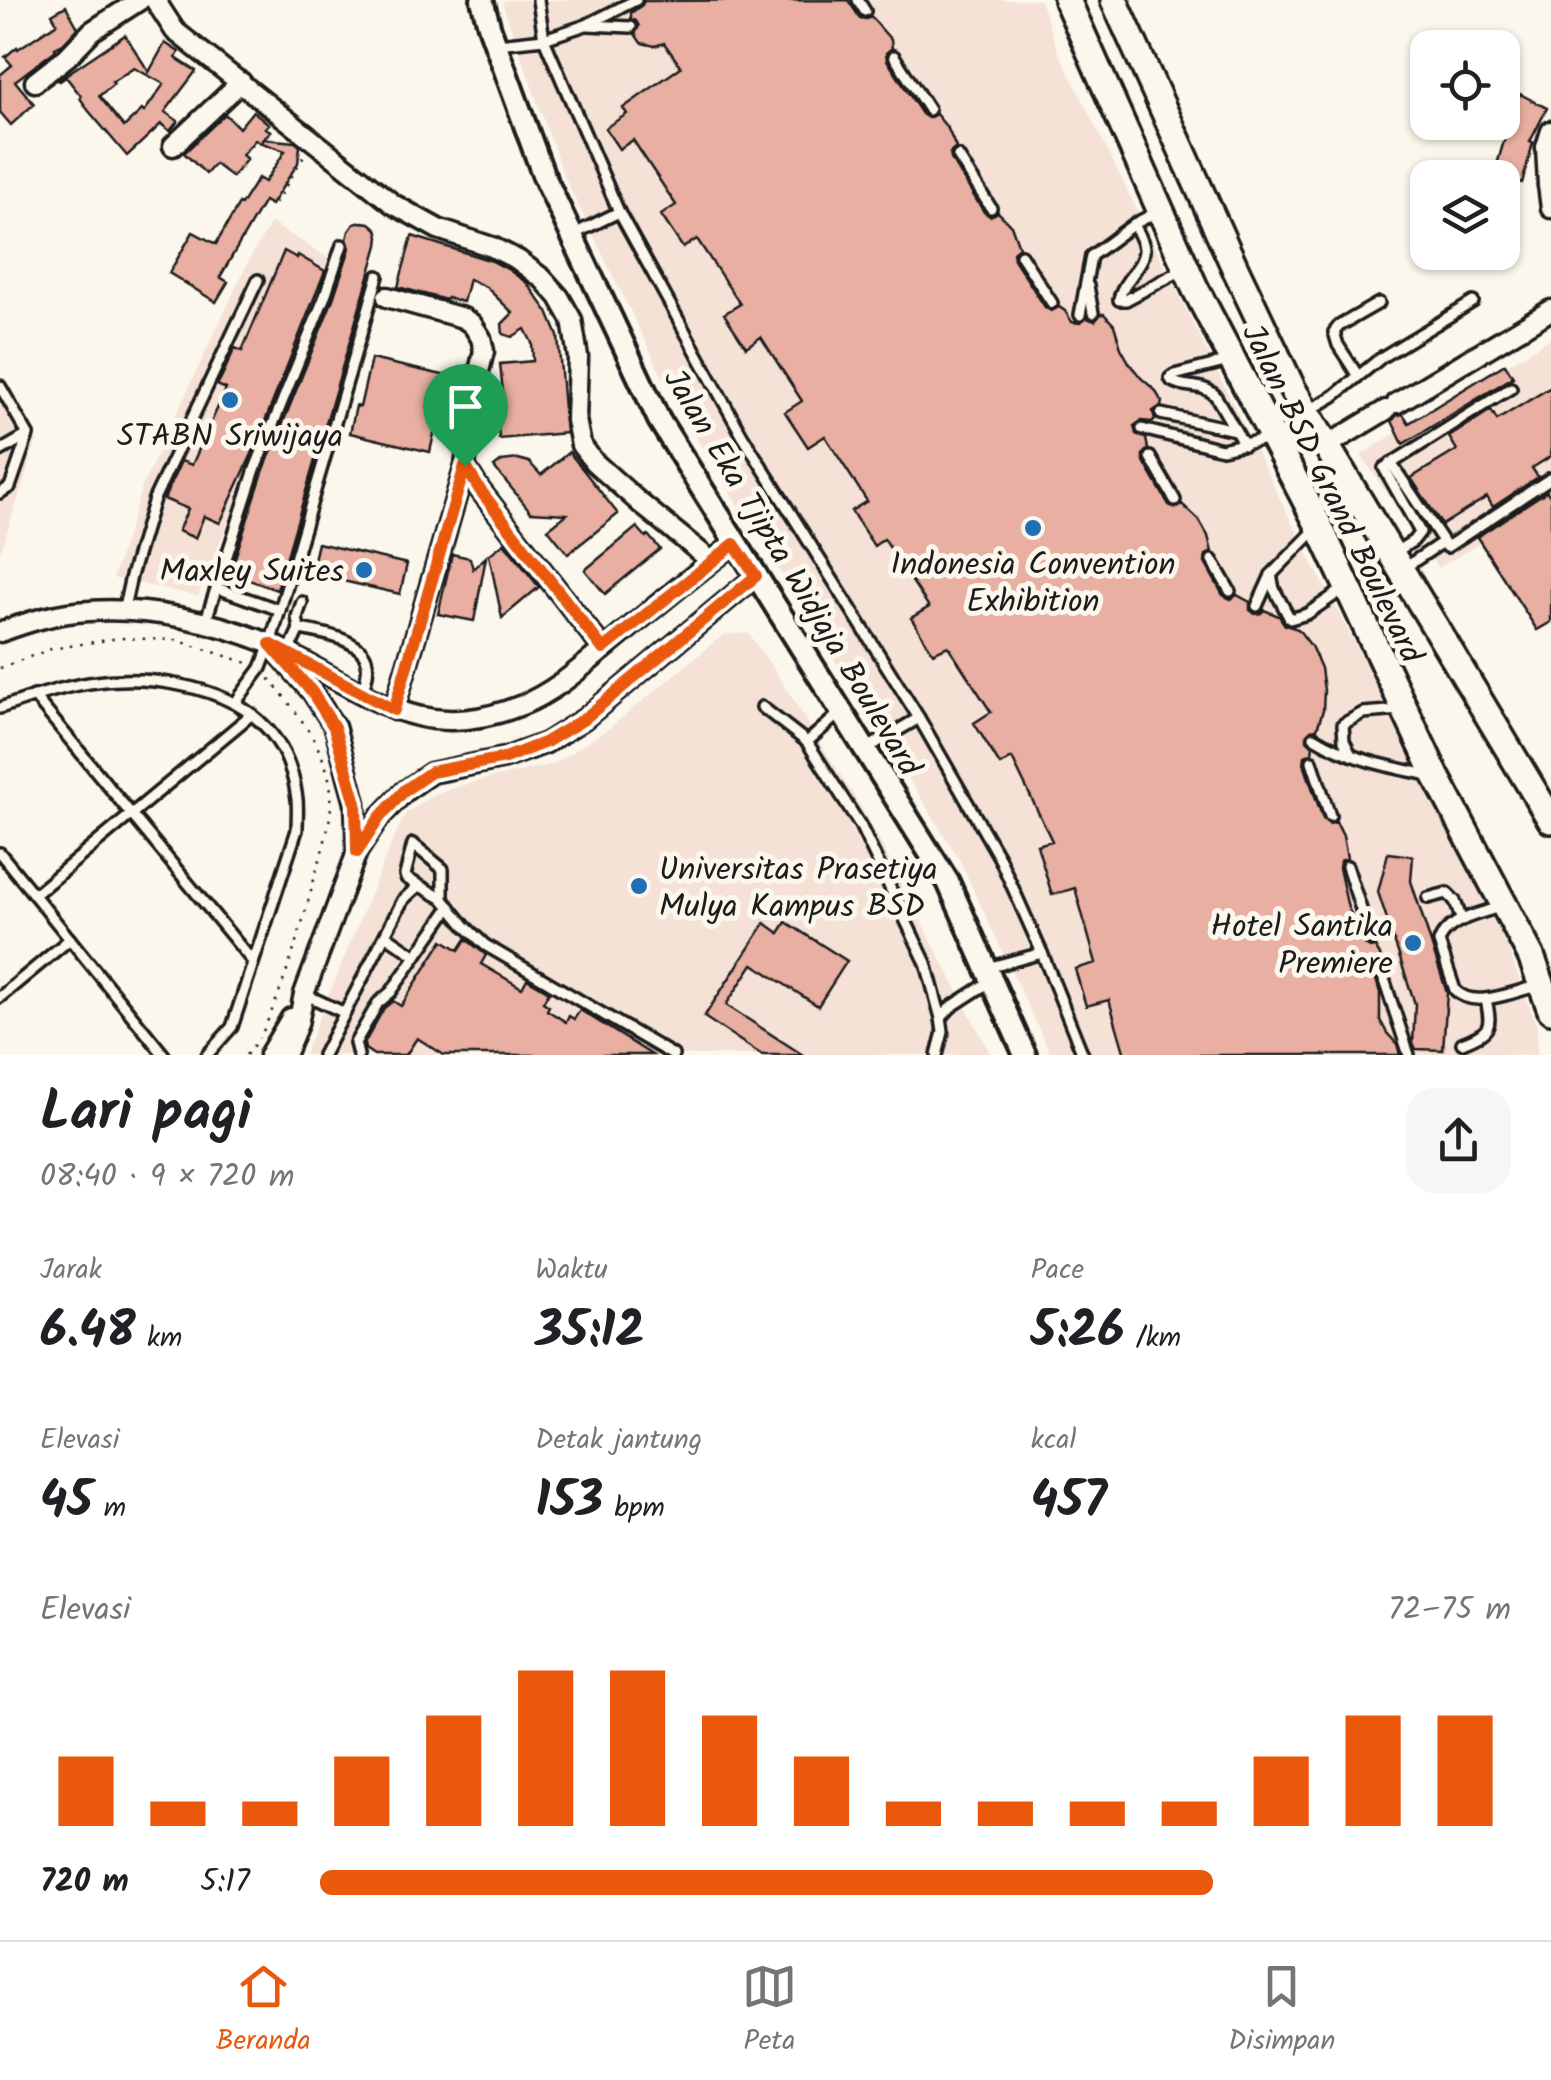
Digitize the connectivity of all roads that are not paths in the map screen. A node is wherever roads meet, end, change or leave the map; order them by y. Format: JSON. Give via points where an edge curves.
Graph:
{"nodes":[{"id":1,"x":140,"y":0,"type":"edge"},
{"id":2,"x":156,"y":0,"type":"edge"},
{"id":3,"x":482,"y":0,"type":"edge"},
{"id":4,"x":538,"y":0,"type":"edge"},
{"id":5,"x":636,"y":0,"type":"edge"},
{"id":6,"x":858,"y":0,"type":"edge"},
{"id":7,"x":1067,"y":0,"type":"edge"},
{"id":8,"x":1114,"y":0,"type":"edge"},
{"id":9,"x":865,"y":12,"type":"dead end"},
{"id":10,"x":586,"y":25,"type":"junction"},
{"id":11,"x":631,"y":27,"type":"dead end"},
{"id":12,"x":544,"y":39,"type":"junction"},
{"id":13,"x":495,"y":44,"type":"junction"},
{"id":14,"x":894,"y":56,"type":"dead end"},
{"id":15,"x":35,"y":82,"type":"dead end"},
{"id":16,"x":241,"y":82,"type":"junction"},
{"id":17,"x":928,"y":110,"type":"dead end"},
{"id":18,"x":1551,"y":130,"type":"edge"},
{"id":19,"x":173,"y":146,"type":"dead end"},
{"id":20,"x":958,"y":156,"type":"dead end"},
{"id":21,"x":1549,"y":184,"type":"edge"},
{"id":22,"x":991,"y":208,"type":"dead end"},
{"id":23,"x":1551,"y":208,"type":"edge"},
{"id":24,"x":1160,"y":210,"type":"junction"},
{"id":25,"x":619,"y":212,"type":"junction"},
{"id":26,"x":1134,"y":224,"type":"junction"},
{"id":27,"x":572,"y":235,"type":"junction"},
{"id":28,"x":342,"y":245,"type":"dead end"},
{"id":29,"x":1021,"y":255,"type":"dead end"},
{"id":30,"x":1236,"y":270,"type":"junction"},
{"id":31,"x":1086,"y":275,"type":"junction"},
{"id":32,"x":378,"y":276,"type":"dead end"},
{"id":33,"x":1190,"y":278,"type":"junction"},
{"id":34,"x":258,"y":280,"type":"dead end"},
{"id":35,"x":387,"y":297,"type":"dead end"},
{"id":36,"x":1472,"y":302,"type":"dead end"},
{"id":37,"x":1052,"y":303,"type":"dead end"},
{"id":38,"x":1379,"y":303,"type":"dead end"},
{"id":39,"x":1551,"y":310,"type":"edge"},
{"id":40,"x":1093,"y":312,"type":"dead end"},
{"id":41,"x":1080,"y":315,"type":"dead end"},
{"id":42,"x":1232,"y":360,"type":"junction"},
{"id":43,"x":1358,"y":376,"type":"junction"},
{"id":44,"x":0,"y":386,"type":"edge"},
{"id":45,"x":1510,"y":388,"type":"dead end"},
{"id":46,"x":4,"y":402,"type":"edge"},
{"id":47,"x":1307,"y":412,"type":"junction"},
{"id":48,"x":1161,"y":414,"type":"dead end"},
{"id":49,"x":1142,"y":429,"type":"dead end"},
{"id":50,"x":1235,"y":430,"type":"junction"},
{"id":51,"x":28,"y":435,"type":"junction"},
{"id":52,"x":1272,"y":437,"type":"junction"},
{"id":53,"x":1244,"y":445,"type":"junction"},
{"id":54,"x":1328,"y":445,"type":"junction"},
{"id":55,"x":0,"y":451,"type":"edge"},
{"id":56,"x":1150,"y":457,"type":"dead end"},
{"id":57,"x":1392,"y":463,"type":"junction"},
{"id":58,"x":465,"y":466,"type":"junction"},
{"id":59,"x":1551,"y":478,"type":"edge"},
{"id":60,"x":0,"y":493,"type":"edge"},
{"id":61,"x":1175,"y":500,"type":"dead end"},
{"id":62,"x":1319,"y":526,"type":"junction"},
{"id":63,"x":1443,"y":542,"type":"junction"},
{"id":64,"x":734,"y":544,"type":"junction"},
{"id":65,"x":1212,"y":560,"type":"dead end"},
{"id":66,"x":711,"y":561,"type":"junction"},
{"id":67,"x":1397,"y":561,"type":"junction"},
{"id":68,"x":1271,"y":575,"type":"junction"},
{"id":69,"x":756,"y":576,"type":"junction"},
{"id":70,"x":1347,"y":586,"type":"junction"},
{"id":71,"x":217,"y":588,"type":"junction"},
{"id":72,"x":1230,"y":591,"type":"dead end"},
{"id":73,"x":302,"y":602,"type":"dead end"},
{"id":74,"x":1257,"y":606,"type":"dead end"},
{"id":75,"x":280,"y":610,"type":"junction"},
{"id":76,"x":123,"y":612,"type":"junction"},
{"id":77,"x":205,"y":623,"type":"junction"},
{"id":78,"x":299,"y":629,"type":"junction"},
{"id":79,"x":0,"y":632,"type":"edge"},
{"id":80,"x":270,"y":644,"type":"junction"},
{"id":81,"x":603,"y":649,"type":"junction"},
{"id":82,"x":288,"y":654,"type":"junction"},
{"id":83,"x":361,"y":694,"type":"junction"},
{"id":84,"x":34,"y":696,"type":"junction"},
{"id":85,"x":236,"y":702,"type":"junction"},
{"id":86,"x":762,"y":707,"type":"dead end"},
{"id":87,"x":0,"y":708,"type":"edge"},
{"id":88,"x":394,"y":710,"type":"junction"},
{"id":89,"x":1404,"y":710,"type":"junction"},
{"id":90,"x":842,"y":711,"type":"junction"},
{"id":91,"x":252,"y":714,"type":"junction"},
{"id":92,"x":919,"y":718,"type":"junction"},
{"id":93,"x":1314,"y":736,"type":"dead end"},
{"id":94,"x":807,"y":742,"type":"junction"},
{"id":95,"x":866,"y":750,"type":"junction"},
{"id":96,"x":1352,"y":756,"type":"junction"},
{"id":97,"x":1312,"y":760,"type":"dead end"},
{"id":98,"x":1436,"y":776,"type":"junction"},
{"id":99,"x":131,"y":814,"type":"junction"},
{"id":100,"x":1330,"y":816,"type":"dead end"},
{"id":101,"x":1551,"y":820,"type":"edge"},
{"id":102,"x":357,"y":852,"type":"junction"},
{"id":103,"x":0,"y":853,"type":"edge"},
{"id":104,"x":1347,"y":866,"type":"dead end"},
{"id":105,"x":418,"y":886,"type":"junction"},
{"id":106,"x":34,"y":894,"type":"junction"},
{"id":107,"x":1428,"y":898,"type":"dead end"},
{"id":108,"x":446,"y":903,"type":"junction"},
{"id":109,"x":1505,"y":905,"type":"junction"},
{"id":110,"x":1462,"y":921,"type":"junction"},
{"id":111,"x":384,"y":936,"type":"junction"},
{"id":112,"x":70,"y":939,"type":"junction"},
{"id":113,"x":1371,"y":940,"type":"dead end"},
{"id":114,"x":1042,"y":954,"type":"junction"},
{"id":115,"x":416,"y":956,"type":"junction"},
{"id":116,"x":253,"y":962,"type":"junction"},
{"id":117,"x":1381,"y":970,"type":"dead end"},
{"id":118,"x":990,"y":974,"type":"junction"},
{"id":119,"x":1542,"y":984,"type":"junction"},
{"id":120,"x":0,"y":997,"type":"edge"},
{"id":121,"x":303,"y":997,"type":"junction"},
{"id":122,"x":1486,"y":999,"type":"junction"},
{"id":123,"x":1551,"y":1010,"type":"edge"},
{"id":124,"x":345,"y":1013,"type":"junction"},
{"id":125,"x":941,"y":1018,"type":"junction"},
{"id":126,"x":1462,"y":1042,"type":"dead end"},
{"id":127,"x":164,"y":1055,"type":"edge"},
{"id":128,"x":207,"y":1055,"type":"edge"},
{"id":129,"x":269,"y":1055,"type":"edge"},
{"id":130,"x":285,"y":1055,"type":"edge"},
{"id":131,"x":323,"y":1055,"type":"edge"},
{"id":132,"x":358,"y":1055,"type":"edge"},
{"id":133,"x":674,"y":1055,"type":"edge"},
{"id":134,"x":938,"y":1055,"type":"edge"},
{"id":135,"x":1025,"y":1055,"type":"edge"},
{"id":136,"x":1083,"y":1055,"type":"edge"},
{"id":137,"x":1409,"y":1055,"type":"edge"}],
"edges":[{"from":1,"to":15,"type":"street","via":[[92,31]]},
{"from":2,"to":16,"type":"street","via":[[175,30]]},
{"from":3,"to":13,"type":"street","name":"Jalan Eka Tjipta Widjaja Boulevard"},
{"from":4,"to":12,"type":"lane"},
{"from":5,"to":10,"type":"lane"},
{"from":6,"to":9,"type":"lane"},
{"from":7,"to":24,"type":"main road","name":"Jalan BSD Grand Boulevard"},
{"from":8,"to":30,"type":"main road","name":"Jalan BSD Grand Boulevard"},
{"from":10,"to":11,"type":"lane"},
{"from":10,"to":12,"type":"lane"},
{"from":12,"to":13,"type":"lane"},
{"from":12,"to":25,"type":"lane"},
{"from":13,"to":27,"type":"street","name":"Jalan Eka Tjipta Widjaja Boulevard"},
{"from":14,"to":17,"type":"lane"},
{"from":16,"to":19,"type":"street"},
{"from":16,"to":66,"type":"street","via":[[393,204],[438,229],[492,247],[543,279],[572,320],[580,444]]},
{"from":18,"to":21,"type":"street"},
{"from":20,"to":22,"type":"lane"},
{"from":21,"to":23,"type":"street"},
{"from":24,"to":26,"type":"lane"},
{"from":24,"to":33,"type":"main road","name":"Jalan BSD Grand Boulevard"},
{"from":25,"to":27,"type":"lane"},
{"from":25,"to":92,"type":"lane","via":[[742,435]]},
{"from":26,"to":31,"type":"lane","via":[[1098,249]]},
{"from":26,"to":33,"type":"lane","via":[[1144,255],[1119,300]]},
{"from":27,"to":64,"type":"street","name":"Jalan Eka Tjipta Widjaja Boulevard","via":[[659,420]]},
{"from":28,"to":71,"type":"lane","via":[[255,469]]},
{"from":29,"to":37,"type":"lane"},
{"from":30,"to":33,"type":"main road"},
{"from":30,"to":47,"type":"main road","name":"Jalan BSD Grand Boulevard"},
{"from":31,"to":40,"type":"lane"},
{"from":31,"to":41,"type":"lane"},
{"from":32,"to":75,"type":"lane"},
{"from":33,"to":42,"type":"main road","name":"Jalan BSD Grand Boulevard"},
{"from":34,"to":76,"type":"lane","via":[[154,498]]},
{"from":35,"to":58,"type":"street","via":[[463,318],[481,338]]},
{"from":36,"to":43,"type":"lane"},
{"from":38,"to":43,"type":"lane","via":[[1334,332]]},
{"from":39,"to":54,"type":"street"},
{"from":42,"to":50,"type":"lane","via":[[1170,378],[1209,389]]},
{"from":42,"to":52,"type":"main road","name":"Jalan BSD Grand Boulevard"},
{"from":43,"to":47,"type":"lane"},
{"from":44,"to":46,"type":"lane"},
{"from":45,"to":57,"type":"lane"},
{"from":46,"to":51,"type":"lane"},
{"from":47,"to":54,"type":"main road","name":"Jalan BSD Grand Boulevard"},
{"from":48,"to":50,"type":"lane"},
{"from":49,"to":53,"type":"lane","via":[[1222,449]]},
{"from":50,"to":53,"type":"lane"},
{"from":51,"to":55,"type":"lane"},
{"from":51,"to":60,"type":"lane","via":[[10,487]]},
{"from":52,"to":53,"type":"lane"},
{"from":52,"to":62,"type":"main road","name":"Jalan BSD Grand Boulevard"},
{"from":54,"to":67,"type":"main road","name":"Jalan BSD Grand Boulevard"},
{"from":56,"to":61,"type":"lane"},
{"from":57,"to":63,"type":"lane"},
{"from":57,"to":67,"type":"lane","via":[[1384,468],[1420,532]]},
{"from":58,"to":81,"type":"street"},
{"from":58,"to":88,"type":"street"},
{"from":59,"to":63,"type":"lane","via":[[1447,547]]},
{"from":62,"to":68,"type":"lane"},
{"from":62,"to":70,"type":"main road","name":"Jalan BSD Grand Boulevard"},
{"from":63,"to":67,"type":"lane"},
{"from":64,"to":66,"type":"street"},
{"from":64,"to":69,"type":"street","name":"Jalan Eka Tjipta Widjaja Boulevard"},
{"from":65,"to":72,"type":"lane"},
{"from":66,"to":81,"type":"street"},
{"from":67,"to":101,"type":"main road","name":"Jalan BSD Grand Boulevard"},
{"from":68,"to":70,"type":"lane","via":[[1290,619]]},
{"from":68,"to":74,"type":"lane"},
{"from":69,"to":90,"type":"street","name":"Jalan Eka Tjipta Widjaja Boulevard"},
{"from":69,"to":102,"type":"street","via":[[584,719],[546,742],[505,758],[431,772],[380,817]]},
{"from":70,"to":89,"type":"main road","name":"Jalan BSD Grand Boulevard"},
{"from":71,"to":75,"type":"lane"},
{"from":71,"to":77,"type":"lane"},
{"from":73,"to":78,"type":"lane"},
{"from":75,"to":80,"type":"lane"},
{"from":76,"to":77,"type":"street"},
{"from":76,"to":79,"type":"street","via":[[87,610]]},
{"from":77,"to":80,"type":"street"},
{"from":78,"to":82,"type":"lane"},
{"from":78,"to":83,"type":"lane","via":[[362,650],[368,663]]},
{"from":80,"to":82,"type":"street"},
{"from":80,"to":85,"type":"lane"},
{"from":80,"to":102,"type":"street","via":[[334,727],[356,803]]},
{"from":81,"to":88,"type":"street","via":[[525,704],[487,716],[420,718]]},
{"from":82,"to":83,"type":"street"},
{"from":83,"to":88,"type":"street"},
{"from":84,"to":85,"type":"lane","via":[[133,680],[210,691]]},
{"from":84,"to":87,"type":"lane"},
{"from":84,"to":99,"type":"lane"},
{"from":85,"to":91,"type":"lane"},
{"from":86,"to":94,"type":"lane"},
{"from":89,"to":96,"type":"lane","via":[[1363,713],[1343,724]]},
{"from":89,"to":98,"type":"main road","name":"Jalan BSD Grand Boulevard"},
{"from":90,"to":94,"type":"lane"},
{"from":90,"to":95,"type":"street","name":"Jalan Eka Tjipta Widjaja Boulevard"},
{"from":91,"to":99,"type":"lane"},
{"from":91,"to":116,"type":"lane","via":[[286,761],[297,799],[296,830]]},
{"from":92,"to":95,"type":"lane"},
{"from":92,"to":114,"type":"lane","via":[[1000,860]]},
{"from":93,"to":96,"type":"lane"},
{"from":94,"to":125,"type":"lane","via":[[860,825],[926,962]]},
{"from":95,"to":118,"type":"street","name":"Jalan Eka Tjipta Widjaja Boulevard","via":[[948,882]]},
{"from":96,"to":98,"type":"lane"},
{"from":97,"to":100,"type":"lane"},
{"from":98,"to":109,"type":"main road","name":"Jalan BSD Grand Boulevard"},
{"from":99,"to":106,"type":"lane"},
{"from":99,"to":116,"type":"lane"},
{"from":102,"to":121,"type":"street"},
{"from":103,"to":106,"type":"lane"},
{"from":104,"to":113,"type":"lane"},
{"from":105,"to":108,"type":"lane"},
{"from":105,"to":108,"type":"lane","via":[[405,875],[412,844],[443,868]]},
{"from":105,"to":111,"type":"lane"},
{"from":106,"to":112,"type":"lane"},
{"from":107,"to":110,"type":"lane","via":[[1447,893]]},
{"from":108,"to":115,"type":"lane"},
{"from":108,"to":133,"type":"lane","via":[[486,946]]},
{"from":109,"to":110,"type":"lane"},
{"from":109,"to":119,"type":"main road","name":"Jalan BSD Grand Boulevard"},
{"from":110,"to":122,"type":"lane","via":[[1448,926],[1438,942],[1458,995]]},
{"from":111,"to":115,"type":"lane"},
{"from":111,"to":124,"type":"lane"},
{"from":112,"to":120,"type":"lane"},
{"from":112,"to":127,"type":"lane"},
{"from":114,"to":118,"type":"lane"},
{"from":114,"to":136,"type":"lane"},
{"from":115,"to":132,"type":"lane","via":[[378,1003],[354,1044]]},
{"from":116,"to":128,"type":"lane","via":[[232,1027]]},
{"from":117,"to":137,"type":"lane"},
{"from":118,"to":125,"type":"lane"},
{"from":118,"to":135,"type":"street","name":"Jalan Eka Tjipta Widjaja Boulevard"},
{"from":119,"to":122,"type":"lane"},
{"from":119,"to":123,"type":"main road","name":"Jalan BSD Grand Boulevard"},
{"from":121,"to":124,"type":"lane"},
{"from":121,"to":129,"type":"street"},
{"from":121,"to":130,"type":"street"},
{"from":122,"to":126,"type":"lane","via":[[1488,1029]]},
{"from":124,"to":131,"type":"lane"},
{"from":125,"to":134,"type":"lane"}]}
